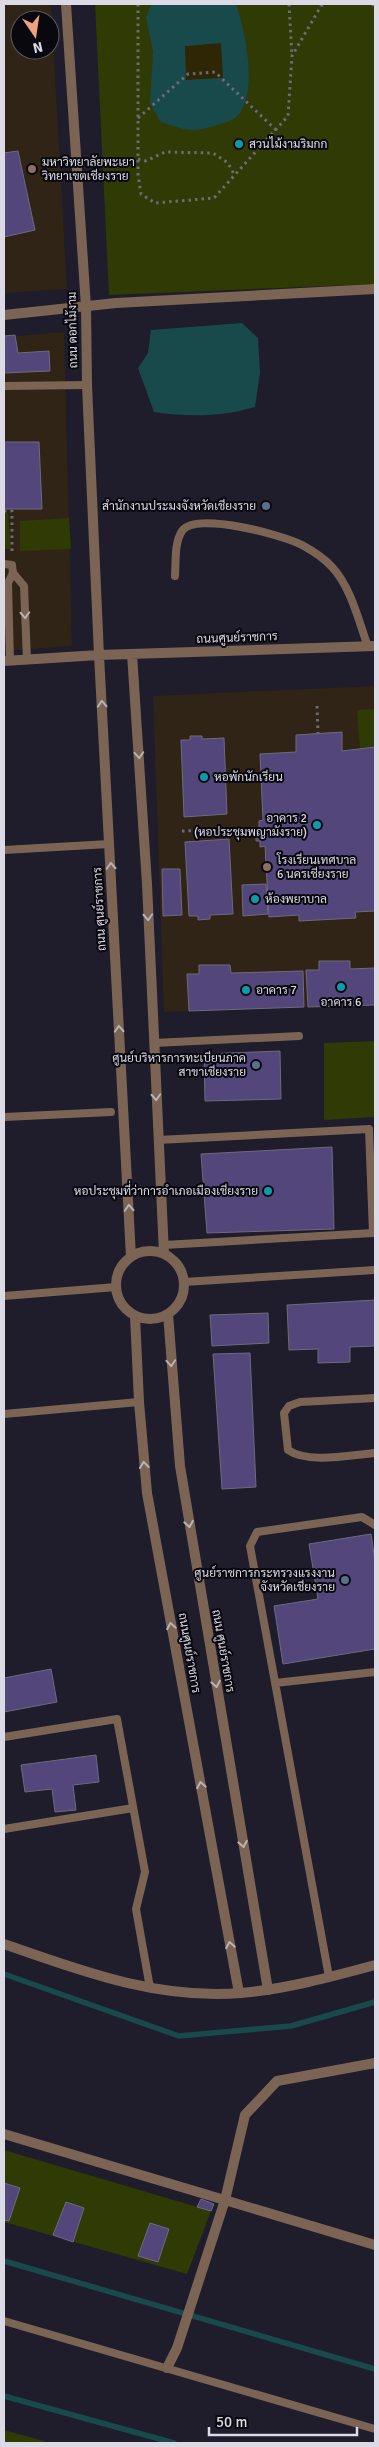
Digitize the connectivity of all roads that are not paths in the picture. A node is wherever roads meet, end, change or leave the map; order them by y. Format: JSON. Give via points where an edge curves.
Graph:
{"nodes":[{"id":1,"x":66,"y":4,"type":"edge"},
{"id":2,"x":375,"y":289,"type":"edge"},
{"id":3,"x":86,"y":307,"type":"junction"},
{"id":4,"x":4,"y":314,"type":"edge"},
{"id":5,"x":87,"y":385,"type":"junction"},
{"id":6,"x":4,"y":386,"type":"edge"},
{"id":7,"x":10,"y":567,"type":"edge"},
{"id":8,"x":175,"y":576,"type":"dead end"},
{"id":9,"x":372,"y":646,"type":"edge"},
{"id":10,"x":132,"y":654,"type":"junction"},
{"id":11,"x":99,"y":655,"type":"junction"},
{"id":12,"x":27,"y":660,"type":"junction"},
{"id":13,"x":7,"y":661,"type":"edge"},
{"id":14,"x":109,"y":844,"type":"junction"},
{"id":15,"x":4,"y":850,"type":"edge"},
{"id":16,"x":299,"y":1036,"type":"dead end"},
{"id":17,"x":154,"y":1043,"type":"junction"},
{"id":18,"x":111,"y":1112,"type":"dead end"},
{"id":19,"x":4,"y":1117,"type":"edge"},
{"id":20,"x":158,"y":1140,"type":"junction"},
{"id":21,"x":374,"y":1233,"type":"edge"},
{"id":22,"x":164,"y":1250,"type":"junction"},
{"id":23,"x":131,"y":1257,"type":"junction"},
{"id":24,"x":375,"y":1270,"type":"edge"},
{"id":25,"x":184,"y":1282,"type":"junction"},
{"id":26,"x":116,"y":1287,"type":"junction"},
{"id":27,"x":4,"y":1296,"type":"edge"},
{"id":28,"x":168,"y":1314,"type":"junction"},
{"id":29,"x":135,"y":1316,"type":"junction"},
{"id":30,"x":375,"y":1398,"type":"edge"},
{"id":31,"x":139,"y":1402,"type":"junction"},
{"id":32,"x":4,"y":1414,"type":"edge"},
{"id":33,"x":375,"y":1453,"type":"edge"},
{"id":34,"x":375,"y":1525,"type":"edge"},
{"id":35,"x":375,"y":1672,"type":"edge"},
{"id":36,"x":275,"y":1683,"type":"junction"},
{"id":37,"x":4,"y":1737,"type":"edge"},
{"id":38,"x":133,"y":1808,"type":"junction"},
{"id":39,"x":4,"y":1829,"type":"edge"},
{"id":40,"x":4,"y":1944,"type":"edge"},
{"id":41,"x":375,"y":1966,"type":"edge"},
{"id":42,"x":329,"y":1977,"type":"junction"},
{"id":43,"x":150,"y":1988,"type":"junction"},
{"id":44,"x":268,"y":1990,"type":"junction"},
{"id":45,"x":239,"y":1993,"type":"junction"},
{"id":46,"x":375,"y":2063,"type":"edge"},
{"id":47,"x":4,"y":2134,"type":"edge"},
{"id":48,"x":224,"y":2200,"type":"junction"},
{"id":49,"x":375,"y":2245,"type":"edge"},
{"id":50,"x":4,"y":2321,"type":"edge"},
{"id":51,"x":168,"y":2368,"type":"junction"},
{"id":52,"x":375,"y":2429,"type":"edge"}],
"edges":[{"from":1,"to":3,"type":"street","name":"ถนน ดอกไม้งาม"},
{"from":2,"to":3,"type":"street"},
{"from":3,"to":4,"type":"street"},
{"from":3,"to":5,"type":"street","name":"ถนน ดอกไม้งาม"},
{"from":5,"to":6,"type":"lane"},
{"from":5,"to":11,"type":"street","name":"ถนน ดอกไม้งาม"},
{"from":7,"to":12,"type":"lane","one_way":true,"via":[[24,586]]},
{"from":7,"to":13,"type":"lane"},
{"from":8,"to":9,"type":"lane","via":[[178,542],[182,531],[191,524],[204,523],[274,534],[308,548],[334,568]]},
{"from":9,"to":10,"type":"street","name":"ถนนศูนย์ราชการ"},
{"from":10,"to":11,"type":"street","name":"ถนนศูนย์ราชการ"},
{"from":10,"to":17,"type":"street","one_way":true},
{"from":11,"to":12,"type":"street"},
{"from":14,"to":11,"type":"street","name":"ถนน ศูนย์ราชการ","one_way":true},
{"from":12,"to":13,"type":"street"},
{"from":14,"to":15,"type":"lane"},
{"from":23,"to":14,"type":"street","name":"ถนน ศูนย์ราชการ","one_way":true},
{"from":16,"to":17,"type":"lane"},
{"from":17,"to":20,"type":"street","one_way":true},
{"from":18,"to":19,"type":"lane"},
{"from":20,"to":21,"type":"lane","via":[[369,1129]]},
{"from":20,"to":22,"type":"street"},
{"from":21,"to":22,"type":"lane"},
{"from":22,"to":23,"type":"street","via":[[142,1252]]},
{"from":22,"to":25,"type":"street","via":[[178,1266]]},
{"from":23,"to":26,"type":"street","via":[[123,1265]]},
{"from":24,"to":25,"type":"lane"},
{"from":25,"to":28,"type":"street","via":[[181,1301]]},
{"from":26,"to":27,"type":"lane"},
{"from":26,"to":29,"type":"street","via":[[119,1299]]},
{"from":28,"to":29,"type":"street","via":[[146,1319]]},
{"from":28,"to":44,"type":"street","name":"ถนน ศูนย์ราชการ","one_way":true,"via":[[180,1466]]},
{"from":29,"to":31,"type":"street","name":"ถนนศูนย์ราชการ"},
{"from":30,"to":33,"type":"lane","via":[[300,1402],[289,1406],[284,1414],[288,1450],[297,1456]]},
{"from":31,"to":32,"type":"lane"},
{"from":45,"to":31,"type":"street","name":"ถนนศูนย์ราชการ","one_way":true,"via":[[147,1493]]},
{"from":34,"to":36,"type":"lane","via":[[362,1517],[257,1532],[250,1546]]},
{"from":35,"to":36,"type":"lane"},
{"from":36,"to":42,"type":"lane"},
{"from":37,"to":38,"type":"lane","via":[[117,1719]]},
{"from":38,"to":39,"type":"lane"},
{"from":38,"to":43,"type":"lane","via":[[145,1872],[136,1909]]},
{"from":40,"to":43,"type":"street","via":[[98,1976]]},
{"from":41,"to":42,"type":"street"},
{"from":42,"to":44,"type":"street"},
{"from":43,"to":45,"type":"street","via":[[198,1994]]},
{"from":44,"to":45,"type":"street"},
{"from":46,"to":48,"type":"street","via":[[277,2081],[245,2115]]},
{"from":47,"to":48,"type":"street"},
{"from":48,"to":49,"type":"street"},
{"from":48,"to":51,"type":"street"},
{"from":50,"to":51,"type":"lane"},
{"from":51,"to":52,"type":"lane"}]}
